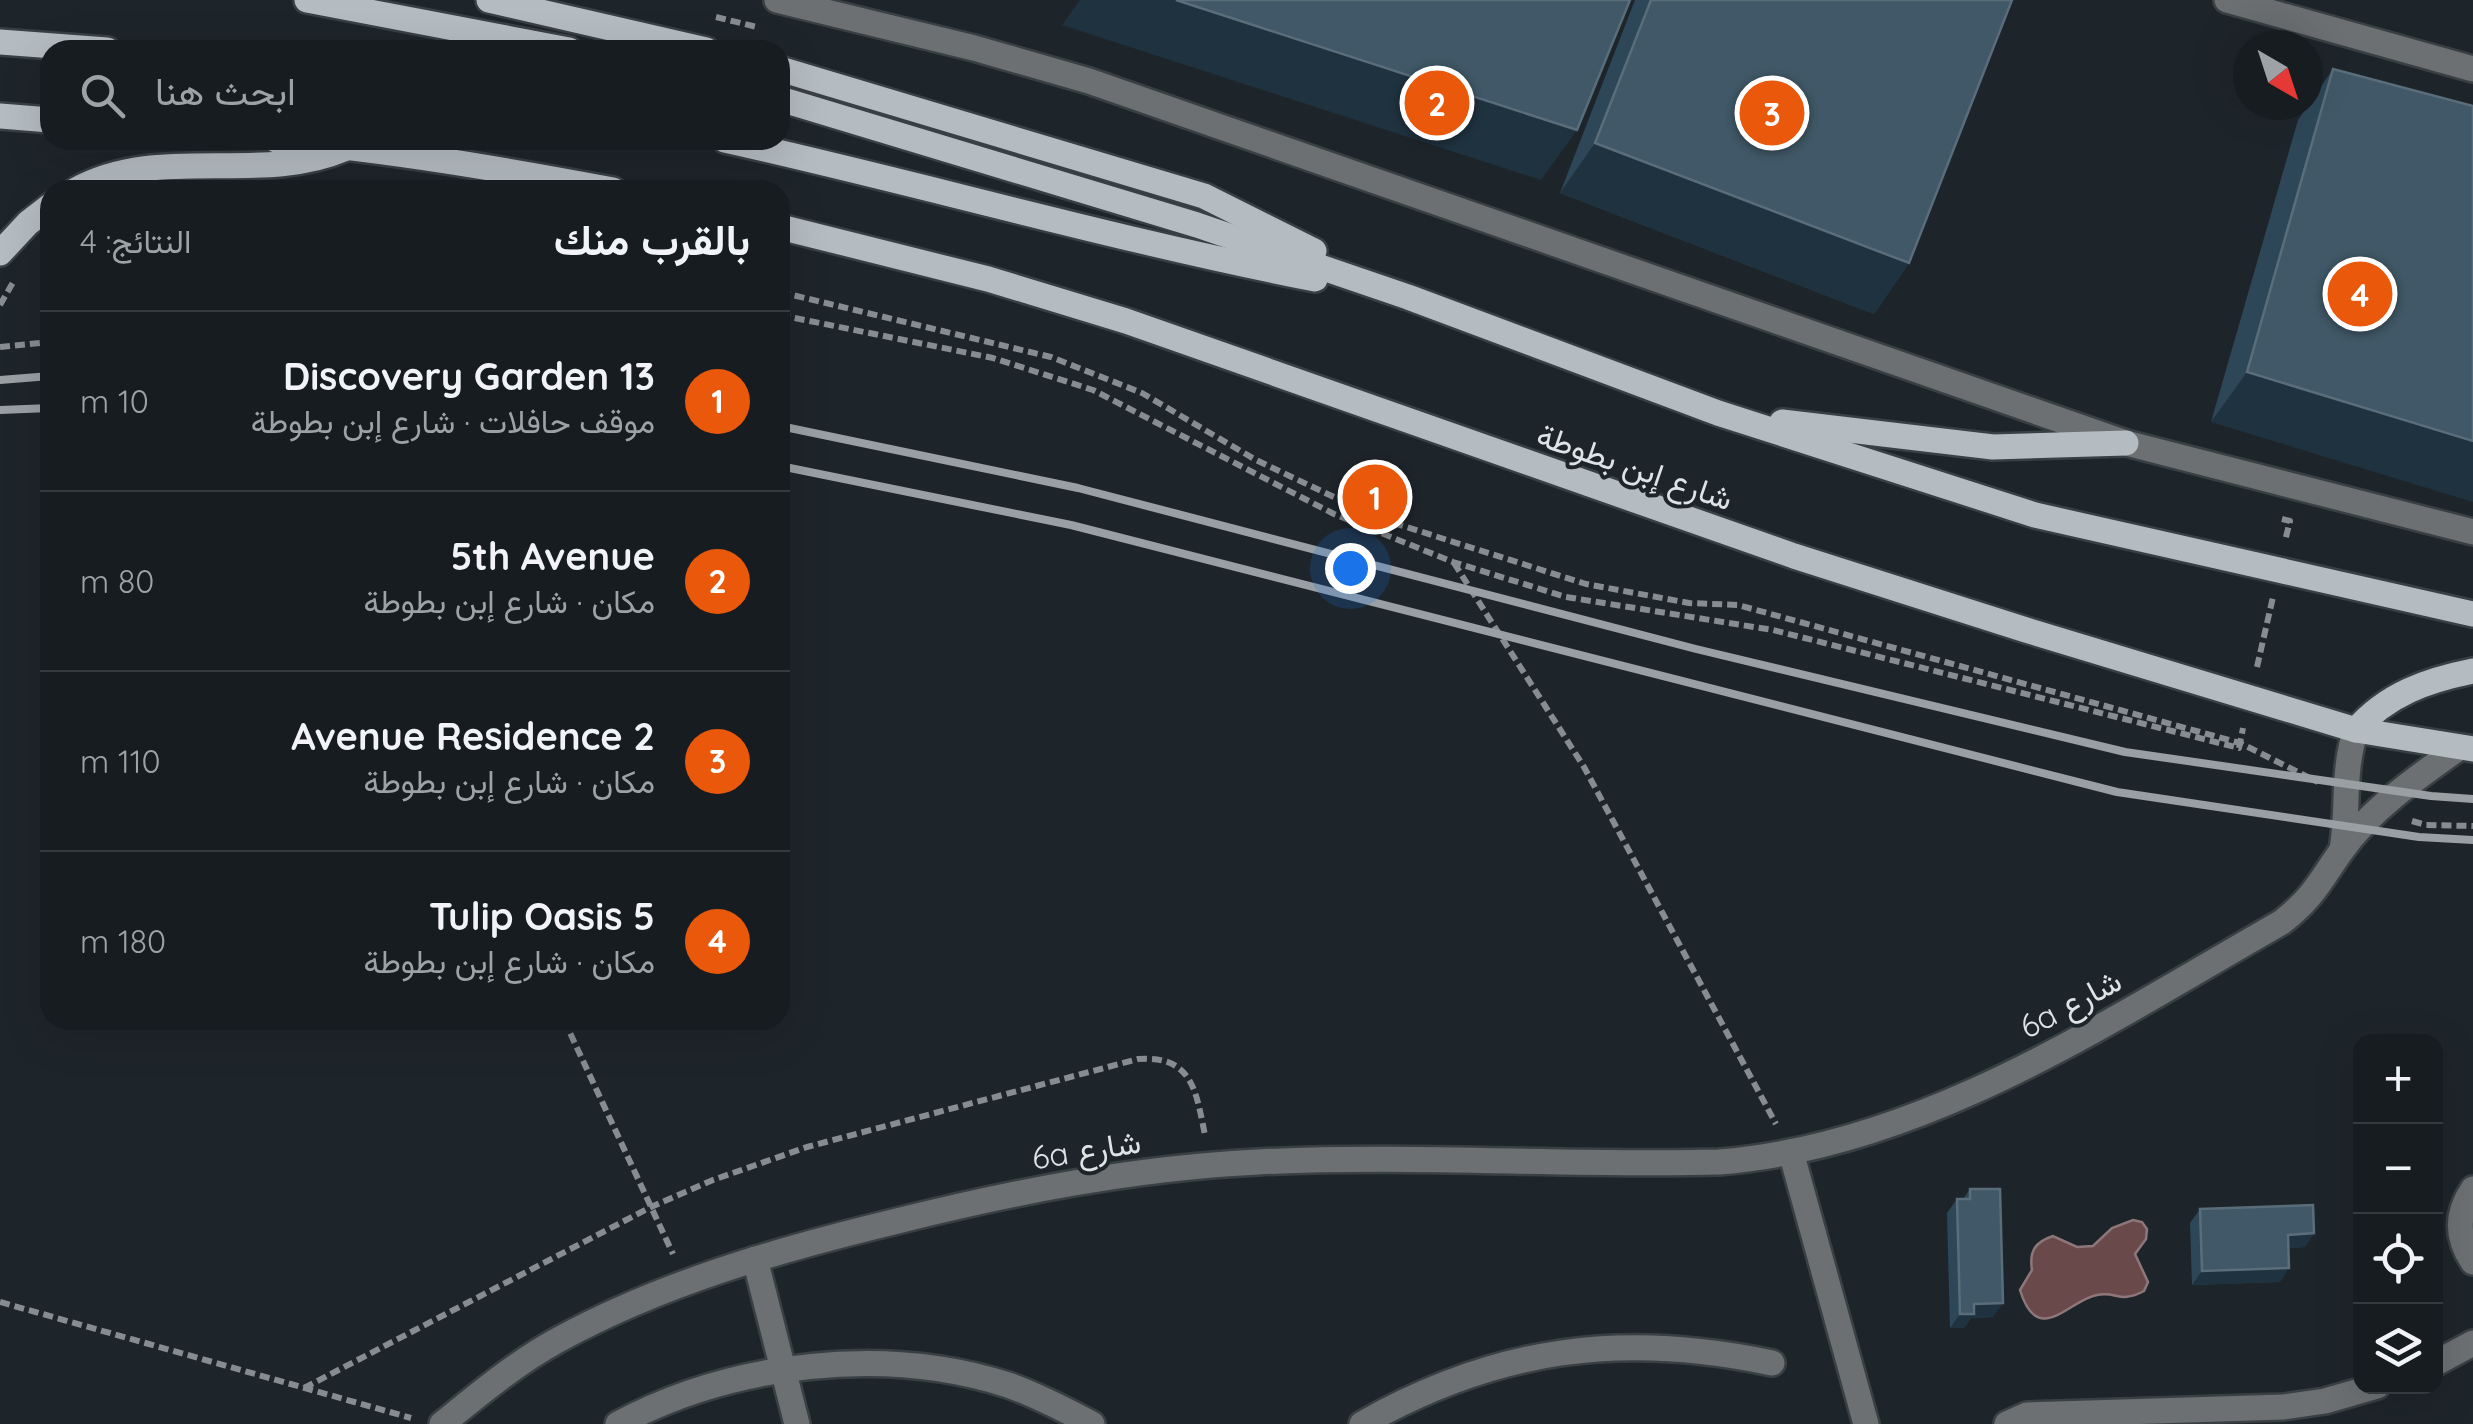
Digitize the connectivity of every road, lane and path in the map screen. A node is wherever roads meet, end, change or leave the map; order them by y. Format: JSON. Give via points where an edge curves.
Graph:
{"nodes":[{"id":1,"x":306,"y":0,"type":"edge"},
{"id":2,"x":489,"y":0,"type":"edge"},
{"id":3,"x":777,"y":0,"type":"edge"},
{"id":4,"x":2226,"y":0,"type":"edge"},
{"id":5,"x":714,"y":17,"type":"dead end"},
{"id":6,"x":771,"y":30,"type":"dead end"},
{"id":7,"x":516,"y":40,"type":"edge"},
{"id":8,"x":663,"y":40,"type":"edge"},
{"id":9,"x":0,"y":42,"type":"edge"},
{"id":10,"x":40,"y":45,"type":"edge"},
{"id":11,"x":2473,"y":69,"type":"edge"},
{"id":12,"x":790,"y":71,"type":"edge"},
{"id":13,"x":790,"y":103,"type":"edge"},
{"id":14,"x":0,"y":116,"type":"edge"},
{"id":15,"x":40,"y":119,"type":"edge"},
{"id":16,"x":341,"y":150,"type":"edge"},
{"id":17,"x":377,"y":150,"type":"edge"},
{"id":18,"x":769,"y":150,"type":"edge"},
{"id":19,"x":102,"y":180,"type":"edge"},
{"id":20,"x":560,"y":180,"type":"edge"},
{"id":21,"x":40,"y":214,"type":"edge"},
{"id":22,"x":790,"y":230,"type":"edge"},
{"id":23,"x":0,"y":253,"type":"edge"},
{"id":24,"x":790,"y":294,"type":"edge"},
{"id":25,"x":1408,"y":297,"type":"junction"},
{"id":26,"x":790,"y":317,"type":"edge"},
{"id":27,"x":40,"y":343,"type":"edge"},
{"id":28,"x":0,"y":348,"type":"edge"},
{"id":29,"x":1718,"y":413,"type":"junction"},
{"id":30,"x":2126,"y":444,"type":"junction"},
{"id":31,"x":2272,"y":517,"type":"dead end"},
{"id":32,"x":2473,"y":532,"type":"edge"},
{"id":33,"x":1453,"y":562,"type":"junction"},
{"id":34,"x":2278,"y":572,"type":"junction"},
{"id":35,"x":2473,"y":614,"type":"edge"},
{"id":36,"x":2473,"y":671,"type":"edge"},
{"id":37,"x":2250,"y":698,"type":"junction"},
{"id":38,"x":2356,"y":730,"type":"junction"},
{"id":39,"x":2240,"y":742,"type":"junction"},
{"id":40,"x":2466,"y":748,"type":"edge"},
{"id":41,"x":2347,"y":798,"type":"junction"},
{"id":42,"x":2380,"y":811,"type":"junction"},
{"id":43,"x":2473,"y":826,"type":"edge"},
{"id":44,"x":2342,"y":850,"type":"junction"},
{"id":45,"x":569,"y":1030,"type":"edge"},
{"id":46,"x":1791,"y":1152,"type":"junction"},
{"id":47,"x":1212,"y":1165,"type":"junction"},
{"id":48,"x":2473,"y":1189,"type":"edge"},
{"id":49,"x":652,"y":1207,"type":"junction"},
{"id":50,"x":755,"y":1260,"type":"junction"},
{"id":51,"x":2473,"y":1262,"type":"edge"},
{"id":52,"x":686,"y":1283,"type":"junction"},
{"id":53,"x":0,"y":1302,"type":"edge"},
{"id":54,"x":2473,"y":1343,"type":"edge"},
{"id":55,"x":2443,"y":1359,"type":"edge"},
{"id":56,"x":1772,"y":1363,"type":"dead end"},
{"id":57,"x":784,"y":1372,"type":"junction"},
{"id":58,"x":304,"y":1388,"type":"junction"},
{"id":59,"x":2353,"y":1393,"type":"edge"},
{"id":60,"x":413,"y":1419,"type":"dead end"},
{"id":61,"x":1366,"y":1423,"type":"edge"},
{"id":62,"x":442,"y":1424,"type":"edge"},
{"id":63,"x":618,"y":1424,"type":"edge"},
{"id":64,"x":797,"y":1424,"type":"edge"},
{"id":65,"x":1092,"y":1424,"type":"edge"},
{"id":66,"x":1866,"y":1424,"type":"edge"},
{"id":67,"x":2006,"y":1424,"type":"edge"}],
"edges":[{"from":1,"to":7,"type":"main road"},
{"from":2,"to":8,"type":"main road"},
{"from":3,"to":30,"type":"street","via":[[1089,81]]},
{"from":4,"to":11,"type":"street"},
{"from":5,"to":6,"type":"path"},
{"from":9,"to":10,"type":"main road"},
{"from":12,"to":25,"type":"main road","via":[[1204,196]]},
{"from":13,"to":25,"type":"main road","via":[[1197,225]]},
{"from":14,"to":15,"type":"main road"},
{"from":16,"to":19,"type":"main road","via":[[296,164],[127,170]]},
{"from":17,"to":20,"type":"main road"},
{"from":18,"to":25,"type":"main road","via":[[1188,254]]},
{"from":21,"to":23,"type":"main road"},
{"from":22,"to":37,"type":"main road","name":"شارع إبن بطوطة","via":[[988,279],[1126,322],[1794,556]]},
{"from":24,"to":39,"type":"path","via":[[1051,356],[1142,393],[1256,460],[1378,518],[1586,584],[1738,606]]},
{"from":25,"to":29,"type":"main road"},
{"from":26,"to":33,"type":"path","via":[[993,358],[1093,390],[1334,514]]},
{"from":27,"to":28,"type":"path"},
{"from":29,"to":30,"type":"main road","via":[[1994,448]]},
{"from":29,"to":34,"type":"main road","via":[[2035,515]]},
{"from":30,"to":32,"type":"street"},
{"from":31,"to":34,"type":"path","via":[[2290,521]]},
{"from":33,"to":39,"type":"path","via":[[1566,597],[1772,630],[2239,748]]},
{"from":33,"to":46,"type":"path","via":[[1584,767]]},
{"from":34,"to":35,"type":"main road"},
{"from":34,"to":37,"type":"path"},
{"from":36,"to":38,"type":"main road","via":[[2400,694]]},
{"from":37,"to":38,"type":"main road","name":"شارع إبن بطوطة"},
{"from":37,"to":39,"type":"path"},
{"from":38,"to":40,"type":"main road","name":"شارع إبن بطوطة"},
{"from":38,"to":41,"type":"street","name":"6a شارع","via":[[2345,770]]},
{"from":39,"to":41,"type":"path"},
{"from":40,"to":42,"type":"street","name":"6a شارع"},
{"from":41,"to":44,"type":"street","name":"6a شارع"},
{"from":42,"to":43,"type":"path","via":[[2426,826]]},
{"from":42,"to":44,"type":"street","name":"6a شارع"},
{"from":44,"to":46,"type":"street","name":"6a شارع","via":[[2311,898],[2282,922],[2068,1043],[1961,1096]]},
{"from":45,"to":49,"type":"path"},
{"from":46,"to":47,"type":"street","name":"6a شارع","via":[[1682,1163]]},
{"from":46,"to":66,"type":"street"},
{"from":47,"to":49,"type":"path","via":[[1188,1076],[1157,1058],[807,1147]]},
{"from":47,"to":50,"type":"street","name":"6a شارع","via":[[1027,1191]]},
{"from":48,"to":51,"type":"street","via":[[2460,1232]]},
{"from":49,"to":52,"type":"path"},
{"from":49,"to":58,"type":"path"},
{"from":50,"to":52,"type":"street","name":"6a شارع"},
{"from":50,"to":57,"type":"street"},
{"from":52,"to":62,"type":"street","name":"6a شارع","via":[[556,1341]]},
{"from":53,"to":58,"type":"path"},
{"from":54,"to":55,"type":"street"},
{"from":56,"to":61,"type":"street","via":[[1669,1346],[1564,1351],[1462,1376]]},
{"from":57,"to":63,"type":"street","via":[[658,1402]]},
{"from":57,"to":64,"type":"street"},
{"from":57,"to":65,"type":"street","via":[[875,1364],[964,1374]]},
{"from":58,"to":60,"type":"path"},
{"from":59,"to":67,"type":"street","via":[[2284,1407],[2027,1415]]}]}
